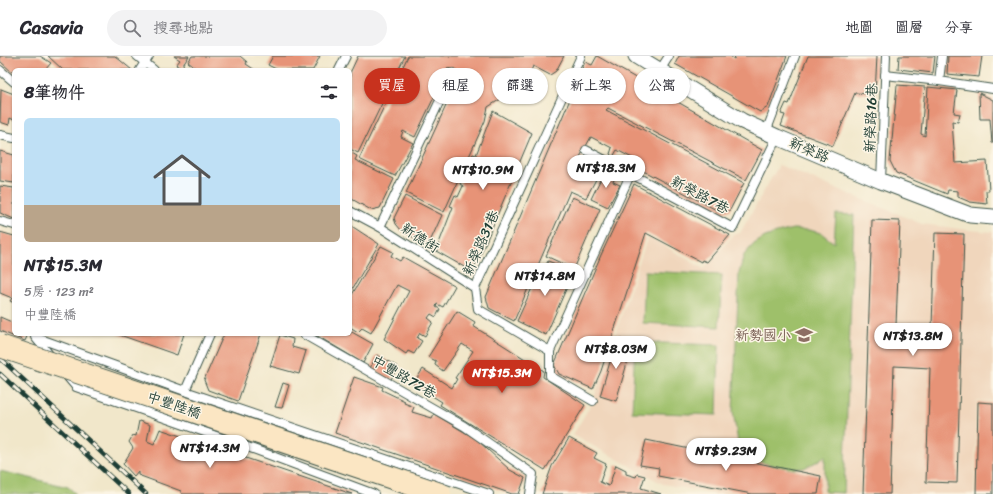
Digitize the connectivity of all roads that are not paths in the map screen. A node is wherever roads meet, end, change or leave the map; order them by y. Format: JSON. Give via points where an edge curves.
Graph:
{"nodes":[{"id":1,"x":136,"y":56,"type":"edge"},
{"id":2,"x":346,"y":56,"type":"edge"},
{"id":3,"x":581,"y":56,"type":"edge"},
{"id":4,"x":636,"y":56,"type":"edge"},
{"id":5,"x":669,"y":56,"type":"edge"},
{"id":6,"x":795,"y":56,"type":"edge"},
{"id":7,"x":886,"y":56,"type":"edge"},
{"id":8,"x":942,"y":56,"type":"edge"},
{"id":9,"x":145,"y":63,"type":"edge"},
{"id":10,"x":340,"y":68,"type":"edge"},
{"id":11,"x":657,"y":68,"type":"edge"},
{"id":12,"x":661,"y":68,"type":"edge"},
{"id":13,"x":0,"y":70,"type":"edge"},
{"id":14,"x":885,"y":75,"type":"junction"},
{"id":15,"x":12,"y":80,"type":"edge"},
{"id":16,"x":939,"y":81,"type":"junction"},
{"id":17,"x":690,"y":89,"type":"edge"},
{"id":18,"x":993,"y":89,"type":"edge"},
{"id":19,"x":438,"y":104,"type":"edge"},
{"id":20,"x":0,"y":135,"type":"edge"},
{"id":21,"x":772,"y":135,"type":"junction"},
{"id":22,"x":12,"y":138,"type":"edge"},
{"id":23,"x":586,"y":150,"type":"dead end"},
{"id":24,"x":631,"y":173,"type":"junction"},
{"id":25,"x":881,"y":181,"type":"junction"},
{"id":26,"x":352,"y":212,"type":"edge"},
{"id":27,"x":993,"y":217,"type":"edge"},
{"id":28,"x":0,"y":220,"type":"edge"},
{"id":29,"x":12,"y":224,"type":"edge"},
{"id":30,"x":380,"y":227,"type":"junction"},
{"id":31,"x":475,"y":288,"type":"junction"},
{"id":32,"x":209,"y":336,"type":"edge"},
{"id":33,"x":306,"y":336,"type":"edge"},
{"id":34,"x":0,"y":346,"type":"edge"},
{"id":35,"x":550,"y":351,"type":"junction"},
{"id":36,"x":185,"y":391,"type":"junction"},
{"id":37,"x":593,"y":401,"type":"dead end"},
{"id":38,"x":374,"y":494,"type":"edge"},
{"id":39,"x":440,"y":494,"type":"edge"},
{"id":40,"x":489,"y":494,"type":"edge"},
{"id":41,"x":530,"y":494,"type":"edge"}],
"edges":[{"from":1,"to":9,"type":"lane"},
{"from":2,"to":10,"type":"lane"},
{"from":3,"to":31,"type":"lane","name":"新榮路31巷"},
{"from":4,"to":11,"type":"street","name":"新榮路"},
{"from":5,"to":12,"type":"lane"},
{"from":6,"to":21,"type":"lane"},
{"from":7,"to":14,"type":"lane","name":"新榮路16巷"},
{"from":8,"to":16,"type":"lane"},
{"from":13,"to":15,"type":"lane"},
{"from":14,"to":16,"type":"lane"},
{"from":14,"to":25,"type":"lane","name":"新榮路16巷"},
{"from":16,"to":18,"type":"lane"},
{"from":17,"to":21,"type":"street","name":"新榮路","via":[[742,121]]},
{"from":19,"to":30,"type":"lane"},
{"from":20,"to":22,"type":"lane"},
{"from":21,"to":24,"type":"lane","name":"新榮路7巷","via":[[733,228]]},
{"from":21,"to":25,"type":"street","name":"新榮路"},
{"from":23,"to":24,"type":"lane","name":"新榮路7巷"},
{"from":24,"to":35,"type":"lane"},
{"from":25,"to":27,"type":"street","name":"新榮路","via":[[970,215]]},
{"from":26,"to":30,"type":"lane","name":"新德街"},
{"from":28,"to":29,"type":"lane"},
{"from":30,"to":31,"type":"lane","name":"新德街"},
{"from":31,"to":35,"type":"lane","via":[[478,309]]},
{"from":32,"to":36,"type":"lane"},
{"from":33,"to":41,"type":"lane","name":"中豐路72巷","via":[[464,426],[533,474]]},
{"from":34,"to":39,"type":"main road","name":"中豐陸橋","bridge":true},
{"from":35,"to":37,"type":"lane","via":[[550,376]]},
{"from":36,"to":38,"type":"lane","via":[[34,337],[76,387]]},
{"from":36,"to":40,"type":"lane"}]}
